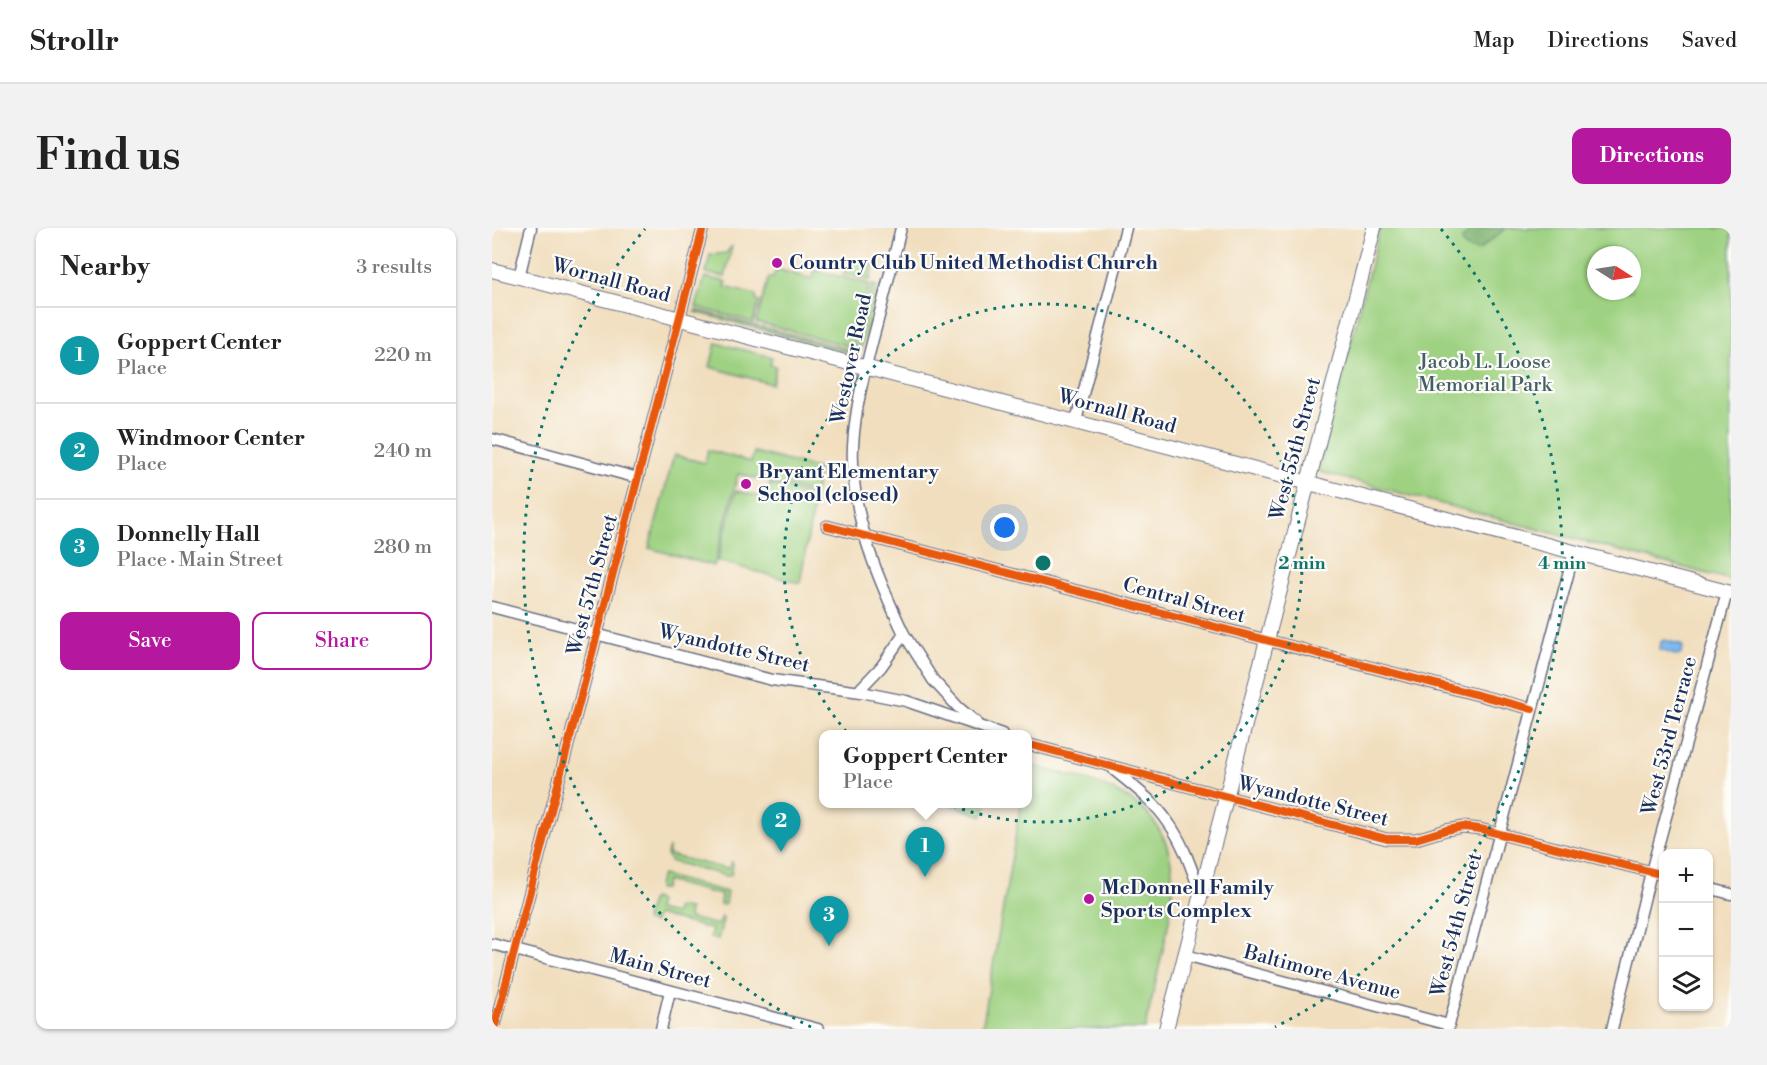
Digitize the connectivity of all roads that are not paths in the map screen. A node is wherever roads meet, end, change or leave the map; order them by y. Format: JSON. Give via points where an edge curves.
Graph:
{"nodes":[{"id":1,"x":531,"y":228,"type":"edge"},
{"id":2,"x":703,"y":228,"type":"edge"},
{"id":3,"x":901,"y":228,"type":"edge"},
{"id":4,"x":1126,"y":228,"type":"edge"},
{"id":5,"x":1374,"y":228,"type":"edge"},
{"id":6,"x":492,"y":270,"type":"edge"},
{"id":7,"x":519,"y":277,"type":"junction"},
{"id":8,"x":680,"y":319,"type":"junction"},
{"id":9,"x":866,"y":367,"type":"junction"},
{"id":10,"x":1076,"y":421,"type":"junction"},
{"id":11,"x":492,"y":440,"type":"edge"},
{"id":12,"x":638,"y":478,"type":"junction"},
{"id":13,"x":1308,"y":482,"type":"junction"},
{"id":14,"x":827,"y":526,"type":"dead end"},
{"id":15,"x":864,"y":535,"type":"junction"},
{"id":16,"x":1574,"y":552,"type":"junction"},
{"id":17,"x":1729,"y":592,"type":"edge"},
{"id":18,"x":492,"y":607,"type":"edge"},
{"id":19,"x":597,"y":634,"type":"junction"},
{"id":20,"x":904,"y":634,"type":"junction"},
{"id":21,"x":1266,"y":640,"type":"junction"},
{"id":22,"x":861,"y":692,"type":"junction"},
{"id":23,"x":1532,"y":709,"type":"junction"},
{"id":24,"x":977,"y":725,"type":"junction"},
{"id":25,"x":990,"y":730,"type":"edge"},
{"id":26,"x":1032,"y":745,"type":"edge"},
{"id":27,"x":1110,"y":768,"type":"junction"},
{"id":28,"x":1226,"y":798,"type":"junction"},
{"id":29,"x":1499,"y":833,"type":"junction"},
{"id":30,"x":1651,"y":872,"type":"junction"},
{"id":31,"x":1659,"y":874,"type":"edge"},
{"id":32,"x":1713,"y":889,"type":"edge"},
{"id":33,"x":1731,"y":894,"type":"edge"},
{"id":34,"x":1201,"y":895,"type":"junction"},
{"id":35,"x":492,"y":944,"type":"edge"},
{"id":36,"x":515,"y":950,"type":"junction"},
{"id":37,"x":1185,"y":955,"type":"junction"},
{"id":38,"x":670,"y":991,"type":"junction"},
{"id":39,"x":1449,"y":1027,"type":"edge"},
{"id":40,"x":494,"y":1029,"type":"edge"},
{"id":41,"x":661,"y":1029,"type":"edge"},
{"id":42,"x":818,"y":1029,"type":"edge"},
{"id":43,"x":1166,"y":1029,"type":"edge"},
{"id":44,"x":1612,"y":1029,"type":"edge"}],
"edges":[{"from":1,"to":7,"type":"street"},
{"from":2,"to":8,"type":"street","name":"West 57th Street"},
{"from":3,"to":9,"type":"street","name":"Westover Road"},
{"from":4,"to":10,"type":"street"},
{"from":5,"to":13,"type":"main road","name":"West 55th Street"},
{"from":6,"to":7,"type":"main road","name":"Wornall Road"},
{"from":7,"to":8,"type":"main road","name":"Wornall Road"},
{"from":8,"to":9,"type":"main road","name":"Wornall Road"},
{"from":8,"to":12,"type":"street","name":"West 57th Street"},
{"from":9,"to":10,"type":"main road","name":"Wornall Road"},
{"from":9,"to":15,"type":"street","name":"Westover Road","via":[[856,407],[853,448]]},
{"from":10,"to":13,"type":"main road","name":"Wornall Road"},
{"from":11,"to":12,"type":"street"},
{"from":12,"to":19,"type":"street","name":"West 57th Street"},
{"from":13,"to":16,"type":"main road","name":"Wornall Road"},
{"from":13,"to":21,"type":"main road","name":"West 55th Street"},
{"from":14,"to":15,"type":"street","name":"Central Street"},
{"from":15,"to":20,"type":"street","name":"Westover Road"},
{"from":15,"to":21,"type":"street","name":"Central Street"},
{"from":16,"to":17,"type":"main road","name":"Wornall Road"},
{"from":16,"to":23,"type":"street","name":"West 54th Street"},
{"from":17,"to":30,"type":"street","name":"West 53rd Terrace"},
{"from":18,"to":19,"type":"street","name":"Wyandotte Street"},
{"from":19,"to":22,"type":"street","name":"Wyandotte Street","via":[[772,680]]},
{"from":19,"to":36,"type":"street","name":"West 57th Street"},
{"from":20,"to":22,"type":"street"},
{"from":20,"to":24,"type":"street","name":"Westover Road","via":[[933,680]]},
{"from":21,"to":23,"type":"street","name":"Central Street"},
{"from":21,"to":28,"type":"main road","name":"West 55th Street"},
{"from":22,"to":24,"type":"street","name":"Wyandotte Street","via":[[906,701]]},
{"from":23,"to":29,"type":"street","name":"West 54th Street"},
{"from":24,"to":25,"type":"street","name":"Wyandotte Street"},
{"from":26,"to":27,"type":"street","name":"Wyandotte Street"},
{"from":27,"to":28,"type":"street","name":"Wyandotte Street"},
{"from":27,"to":34,"type":"street","via":[[1144,794],[1168,822],[1186,854]]},
{"from":28,"to":29,"type":"street","name":"Wyandotte Street","via":[[1387,839],[1416,839],[1463,827]]},
{"from":28,"to":34,"type":"main road","name":"West 55th Street"},
{"from":29,"to":30,"type":"street","name":"Wyandotte Street"},
{"from":29,"to":39,"type":"street","name":"West 54th Street"},
{"from":30,"to":31,"type":"street","name":"Wyandotte Street"},
{"from":30,"to":44,"type":"street","name":"West 53rd Terrace"},
{"from":32,"to":33,"type":"street"},
{"from":34,"to":37,"type":"main road","name":"West 55th Street"},
{"from":35,"to":36,"type":"street","name":"Main Street"},
{"from":36,"to":38,"type":"street","name":"Main Street"},
{"from":36,"to":40,"type":"street","name":"West 57th Street"},
{"from":37,"to":39,"type":"street","name":"Baltimore Avenue"},
{"from":37,"to":43,"type":"main road","name":"West 55th Street"},
{"from":38,"to":41,"type":"street"},
{"from":38,"to":42,"type":"street","name":"Main Street"}]}
